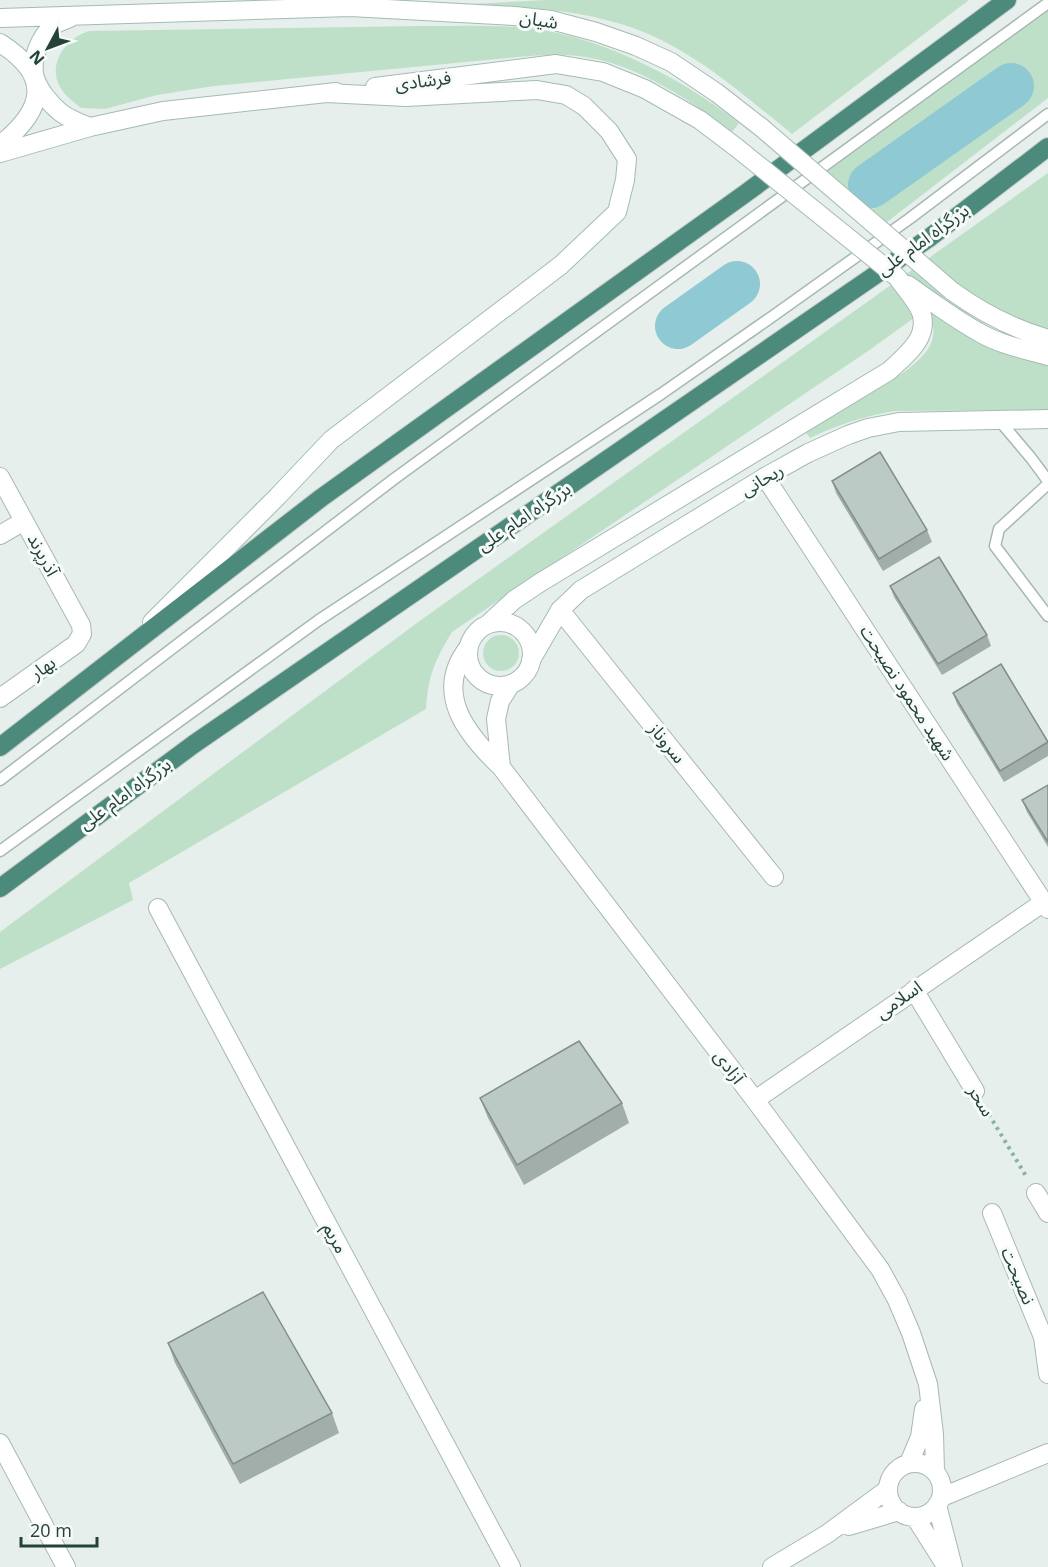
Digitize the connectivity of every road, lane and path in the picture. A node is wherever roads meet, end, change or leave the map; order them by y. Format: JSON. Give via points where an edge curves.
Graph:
{"nodes":[{"id":1,"x":402,"y":0,"type":"edge"},
{"id":2,"x":1007,"y":0,"type":"edge"},
{"id":3,"x":1048,"y":3,"type":"edge"},
{"id":4,"x":350,"y":7,"type":"junction"},
{"id":5,"x":72,"y":17,"type":"junction"},
{"id":6,"x":0,"y":18,"type":"edge"},
{"id":7,"x":0,"y":43,"type":"edge"},
{"id":8,"x":35,"y":77,"type":"junction"},
{"id":9,"x":326,"y":93,"type":"junction"},
{"id":10,"x":1048,"y":114,"type":"edge"},
{"id":11,"x":90,"y":127,"type":"junction"},
{"id":12,"x":0,"y":145,"type":"edge"},
{"id":13,"x":1048,"y":147,"type":"edge"},
{"id":14,"x":0,"y":153,"type":"edge"},
{"id":15,"x":897,"y":277,"type":"junction"},
{"id":16,"x":1048,"y":339,"type":"edge"},
{"id":17,"x":1048,"y":356,"type":"edge"},
{"id":18,"x":1048,"y":419,"type":"edge"},
{"id":19,"x":999,"y":420,"type":"junction"},
{"id":20,"x":0,"y":477,"type":"edge"},
{"id":21,"x":765,"y":477,"type":"junction"},
{"id":22,"x":1048,"y":482,"type":"edge"},
{"id":23,"x":24,"y":521,"type":"junction"},
{"id":24,"x":0,"y":535,"type":"edge"},
{"id":25,"x":560,"y":610,"type":"junction"},
{"id":26,"x":1048,"y":616,"type":"edge"},
{"id":27,"x":489,"y":623,"type":"junction"},
{"id":28,"x":82,"y":634,"type":"joint"},
{"id":29,"x":468,"y":648,"type":"junction"},
{"id":30,"x":123,"y":651,"type":"junction"},
{"id":31,"x":531,"y":660,"type":"junction"},
{"id":32,"x":511,"y":684,"type":"junction"},
{"id":33,"x":0,"y":698,"type":"edge"},
{"id":34,"x":0,"y":747,"type":"edge"},
{"id":35,"x":501,"y":767,"type":"junction"},
{"id":36,"x":0,"y":780,"type":"edge"},
{"id":37,"x":0,"y":851,"type":"edge"},
{"id":38,"x":774,"y":877,"type":"dead end"},
{"id":39,"x":0,"y":888,"type":"edge"},
{"id":40,"x":1046,"y":905,"type":"edge"},
{"id":41,"x":158,"y":908,"type":"dead end"},
{"id":42,"x":914,"y":990,"type":"junction"},
{"id":43,"x":975,"y":1091,"type":"joint"},
{"id":44,"x":755,"y":1100,"type":"junction"},
{"id":45,"x":1036,"y":1193,"type":"joint"},
{"id":46,"x":992,"y":1213,"type":"dead end"},
{"id":47,"x":1048,"y":1213,"type":"edge"},
{"id":48,"x":1046,"y":1336,"type":"edge"},
{"id":49,"x":1048,"y":1374,"type":"edge"},
{"id":50,"x":928,"y":1384,"type":"junction"},
{"id":51,"x":0,"y":1443,"type":"edge"},
{"id":52,"x":1048,"y":1453,"type":"edge"},
{"id":53,"x":909,"y":1463,"type":"junction"},
{"id":54,"x":935,"y":1471,"type":"junction"},
{"id":55,"x":888,"y":1490,"type":"junction"},
{"id":56,"x":939,"y":1501,"type":"junction"},
{"id":57,"x":907,"y":1514,"type":"junction"},
{"id":58,"x":827,"y":1534,"type":"junction"},
{"id":59,"x":66,"y":1567,"type":"edge"},
{"id":60,"x":511,"y":1567,"type":"edge"},
{"id":61,"x":772,"y":1567,"type":"edge"},
{"id":62,"x":946,"y":1567,"type":"edge"},
{"id":63,"x":953,"y":1567,"type":"edge"}],
"edges":[{"from":1,"to":4,"type":"main road"},
{"from":2,"to":30,"type":"highway","via":[[321,498]]},
{"from":3,"to":36,"type":"lane","via":[[394,479]]},
{"from":4,"to":5,"type":"main road","name":"شیان"},
{"from":4,"to":16,"type":"main road","name":"شیان","bridge":true,"via":[[551,20],[596,32],[671,62],[762,128],[952,291],[1007,324]]},
{"from":5,"to":6,"type":"main road","name":"شیان"},
{"from":5,"to":8,"type":"main road","via":[[45,35],[36,56]]},
{"from":7,"to":8,"type":"main road","via":[[14,52]]},
{"from":8,"to":11,"type":"main road","via":[[59,111]]},
{"from":8,"to":12,"type":"main road","via":[[35,104],[29,116]]},
{"from":9,"to":11,"type":"main road","name":"فرشادی","via":[[163,111]]},
{"from":9,"to":15,"type":"main road","name":"فرشادی","bridge":true,"via":[[556,64],[603,72],[645,88],[700,120]]},
{"from":9,"to":30,"type":"main road","via":[[406,97],[537,90],[566,95],[584,106],[609,131],[627,159],[616,213],[561,265],[331,440]]},
{"from":10,"to":37,"type":"lane","via":[[773,316],[319,620]]},
{"from":11,"to":14,"type":"main road","name":"فرشادی"},
{"from":13,"to":39,"type":"highway","name":"بزرگراه امام علی","via":[[929,238],[213,731]]},
{"from":15,"to":17,"type":"main road","via":[[983,335]]},
{"from":15,"to":27,"type":"main road","via":[[921,313],[922,334],[910,352],[889,371],[541,582]]},
{"from":18,"to":19,"type":"main road","name":"ریحانی"},
{"from":19,"to":21,"type":"main road","name":"ریحانی","via":[[899,422],[868,428],[808,453]]},
{"from":19,"to":22,"type":"lane"},
{"from":20,"to":23,"type":"main road","name":"آذرپرند"},
{"from":21,"to":25,"type":"main road","name":"ریحانی","via":[[581,590]]},
{"from":21,"to":40,"type":"main road","name":"شهید محمود نصیحت"},
{"from":22,"to":26,"type":"lane","via":[[999,530],[995,546]]},
{"from":23,"to":24,"type":"main road"},
{"from":23,"to":28,"type":"main road","name":"آذرپرند","via":[[81,625]]},
{"from":25,"to":31,"type":"main road","name":"ریحانی"},
{"from":25,"to":38,"type":"main road","name":"سروناز"},
{"from":27,"to":29,"type":"main road","via":[[475,633]]},
{"from":27,"to":31,"type":"main road","via":[[500,621],[521,629],[532,648]]},
{"from":28,"to":33,"type":"main road","name":"بهار","via":[[76,644]]},
{"from":29,"to":32,"type":"main road","via":[[470,667],[483,681],[501,686]]},
{"from":29,"to":35,"type":"main road","name":"آزادی","via":[[453,679],[454,698],[460,718],[477,744]]},
{"from":30,"to":34,"type":"highway"},
{"from":31,"to":32,"type":"main road","via":[[524,675]]},
{"from":32,"to":35,"type":"main road","via":[[500,701],[496,719]]},
{"from":35,"to":44,"type":"main road","name":"آزادی"},
{"from":40,"to":42,"type":"main road","name":"اسلامی"},
{"from":41,"to":60,"type":"main road","name":"مریم"},
{"from":42,"to":43,"type":"main road","name":"سحر"},
{"from":42,"to":44,"type":"main road","name":"اسلامی"},
{"from":43,"to":45,"type":"path","name":"سحر"},
{"from":44,"to":50,"type":"main road","name":"آزادی","via":[[880,1269],[911,1333]]},
{"from":45,"to":47,"type":"main road"},
{"from":46,"to":48,"type":"main road","name":"نصیحت"},
{"from":48,"to":49,"type":"main road","name":"نصیحت"},
{"from":50,"to":53,"type":"main road","name":"آزادی","via":[[920,1437]]},
{"from":50,"to":54,"type":"main road","name":"آزادی"},
{"from":51,"to":59,"type":"main road"},
{"from":52,"to":56,"type":"main road"},
{"from":53,"to":54,"type":"main road","via":[[928,1465]]},
{"from":53,"to":55,"type":"main road","via":[[894,1473]]},
{"from":54,"to":56,"type":"main road","via":[[942,1488]]},
{"from":55,"to":57,"type":"main road","via":[[890,1498]]},
{"from":55,"to":58,"type":"main road"},
{"from":56,"to":57,"type":"main road","via":[[931,1512]]},
{"from":56,"to":63,"type":"main road"},
{"from":57,"to":58,"type":"main road","via":[[867,1520]]},
{"from":57,"to":62,"type":"main road"},
{"from":58,"to":61,"type":"main road"}]}
